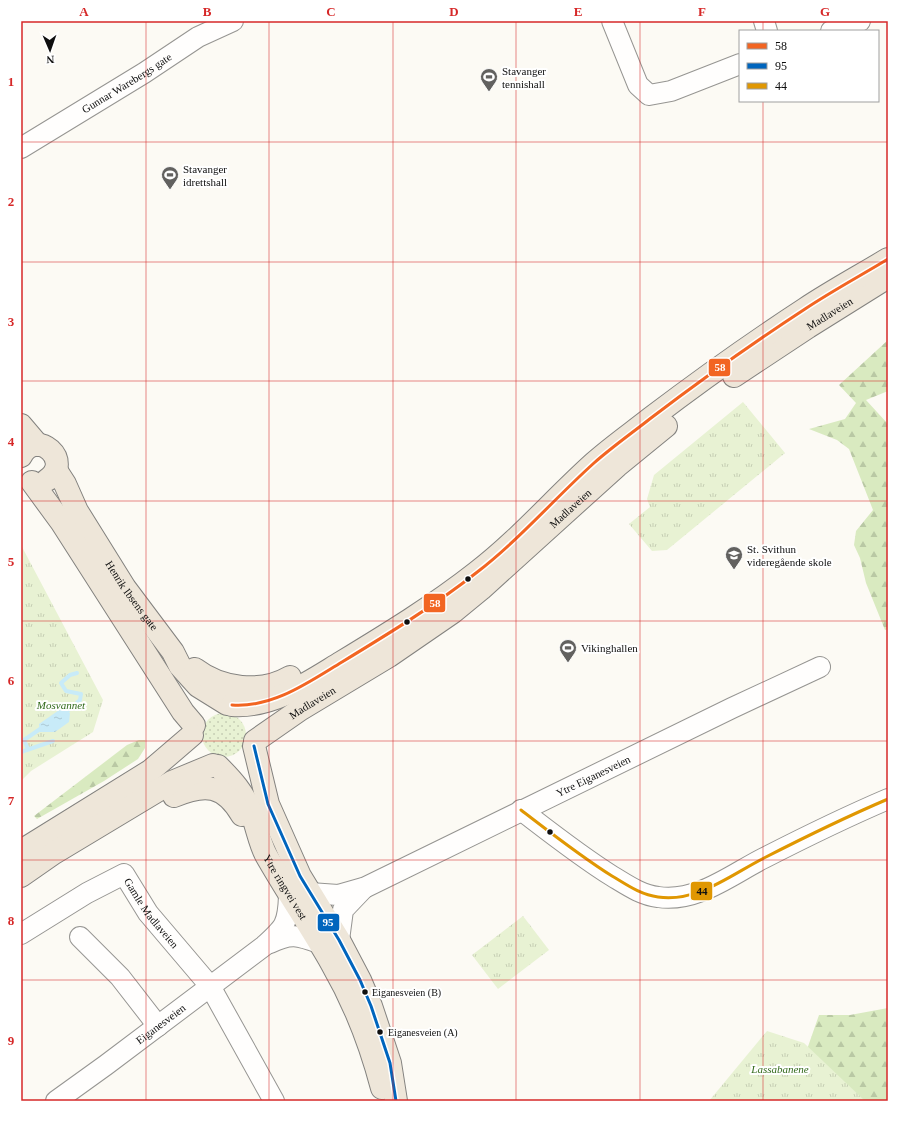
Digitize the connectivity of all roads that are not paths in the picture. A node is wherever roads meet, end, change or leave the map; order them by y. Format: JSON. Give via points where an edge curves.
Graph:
{"nodes":[{"id":1,"x":233,"y":21,"type":"edge"},
{"id":2,"x":612,"y":21,"type":"edge"},
{"id":3,"x":860,"y":21,"type":"edge"},
{"id":4,"x":834,"y":30,"type":"edge"},
{"id":5,"x":739,"y":64,"type":"edge"},
{"id":6,"x":21,"y":148,"type":"edge"},
{"id":7,"x":888,"y":259,"type":"edge"},
{"id":8,"x":888,"y":278,"type":"edge"},
{"id":9,"x":21,"y":425,"type":"edge"},
{"id":10,"x":30,"y":450,"type":"edge"},
{"id":11,"x":56,"y":470,"type":"junction"},
{"id":12,"x":26,"y":477,"type":"edge"},
{"id":13,"x":173,"y":652,"type":"junction"},
{"id":14,"x":820,"y":667,"type":"dead end"},
{"id":15,"x":319,"y":676,"type":"junction"},
{"id":16,"x":229,"y":705,"type":"junction"},
{"id":17,"x":193,"y":730,"type":"junction"},
{"id":18,"x":254,"y":743,"type":"junction"},
{"id":19,"x":216,"y":766,"type":"junction"},
{"id":20,"x":145,"y":798,"type":"junction"},
{"id":21,"x":888,"y":800,"type":"edge"},
{"id":22,"x":521,"y":810,"type":"junction"},
{"id":23,"x":263,"y":848,"type":"junction"},
{"id":24,"x":21,"y":851,"type":"edge"},
{"id":25,"x":21,"y":876,"type":"edge"},
{"id":26,"x":366,"y":887,"type":"junction"},
{"id":27,"x":310,"y":893,"type":"junction"},
{"id":28,"x":289,"y":896,"type":"junction"},
{"id":29,"x":21,"y":934,"type":"edge"},
{"id":30,"x":80,"y":938,"type":"dead end"},
{"id":31,"x":329,"y":942,"type":"junction"},
{"id":32,"x":264,"y":946,"type":"junction"},
{"id":33,"x":210,"y":986,"type":"junction"},
{"id":34,"x":158,"y":1026,"type":"junction"},
{"id":35,"x":56,"y":1101,"type":"edge"},
{"id":36,"x":274,"y":1101,"type":"edge"},
{"id":37,"x":385,"y":1101,"type":"edge"},
{"id":38,"x":396,"y":1101,"type":"edge"}],
"edges":[{"from":1,"to":6,"type":"street","name":"Gunnar Warebergs gate","via":[[198,37]]},
{"from":2,"to":5,"type":"street","via":[[638,85],[649,95],[671,91]]},
{"from":3,"to":4,"type":"street"},
{"from":7,"to":15,"type":"main road","name":"Madlaveien","via":[[807,308],[730,360],[595,462],[476,573],[373,644]]},
{"from":8,"to":18,"type":"main road","name":"Madlaveien","via":[[752,363],[682,414],[617,466],[453,612],[389,656],[302,708]]},
{"from":9,"to":10,"type":"main road"},
{"from":10,"to":11,"type":"main road","name":"Henrik Ibsens gate","via":[[49,448],[56,458]]},
{"from":11,"to":12,"type":"main road","via":[[44,482]]},
{"from":11,"to":13,"type":"main road","name":"Henrik Ibsens gate","via":[[77,511],[125,588]]},
{"from":12,"to":17,"type":"main road","name":"Henrik Ibsens gate","via":[[54,510]]},
{"from":13,"to":15,"type":"main road","via":[[202,674],[232,686],[261,686],[295,674]]},
{"from":13,"to":16,"type":"main road","name":"Henrik Ibsens gate","via":[[180,666],[193,681]]},
{"from":14,"to":22,"type":"street","name":"Ytre Eiganesveien"},
{"from":15,"to":16,"type":"main road","name":"Madlaveien","via":[[281,696],[257,704]]},
{"from":16,"to":17,"type":"main road","via":[[216,705],[207,709],[199,716]]},
{"from":16,"to":18,"type":"main road","via":[[241,709],[249,716],[254,725]]},
{"from":17,"to":19,"type":"main road","via":[[194,745],[198,754]]},
{"from":17,"to":24,"type":"main road","via":[[150,771]]},
{"from":18,"to":19,"type":"main road","via":[[244,760],[235,765]]},
{"from":18,"to":27,"type":"main road","name":"Ytre ringvei vest","via":[[268,804]]},
{"from":19,"to":20,"type":"main road","via":[[172,782]]},
{"from":19,"to":23,"type":"main road","name":"Ytre ringvei vest","via":[[239,788],[246,800]]},
{"from":20,"to":23,"type":"main road","via":[[163,801],[194,788],[217,789],[235,803]]},
{"from":20,"to":25,"type":"main road"},
{"from":21,"to":22,"type":"street","via":[[763,858],[710,887],[686,896],[668,898],[634,890],[582,856]]},
{"from":22,"to":26,"type":"street","name":"Ytre Eiganesveien"},
{"from":23,"to":28,"type":"main road","name":"Ytre ringvei vest"},
{"from":26,"to":27,"type":"street","name":"Ytre Eiganesveien","via":[[338,895]]},
{"from":26,"to":31,"type":"street","name":"Ytre Eiganesveien","via":[[343,910]]},
{"from":27,"to":31,"type":"main road","name":"Ytre ringvei vest"},
{"from":28,"to":31,"type":"main road","name":"Ytre ringvei vest"},
{"from":28,"to":32,"type":"street","name":"Eiganesveien","via":[[288,915],[282,930]]},
{"from":29,"to":33,"type":"street","name":"Gamle Madlaveien","via":[[87,893],[124,874],[148,913]]},
{"from":30,"to":34,"type":"street","via":[[120,977]]},
{"from":31,"to":32,"type":"street","name":"Eiganesveien","via":[[285,936]]},
{"from":31,"to":37,"type":"main road","name":"Ytre ringvei vest","via":[[343,985],[366,1038]]},
{"from":31,"to":38,"type":"main road","name":"Ytre ringvei vest","via":[[360,980],[382,1033]]},
{"from":32,"to":33,"type":"street","name":"Eiganesveien"},
{"from":33,"to":34,"type":"street","name":"Eiganesveien"},
{"from":33,"to":36,"type":"street"},
{"from":34,"to":35,"type":"street","name":"Eiganesveien"}]}
